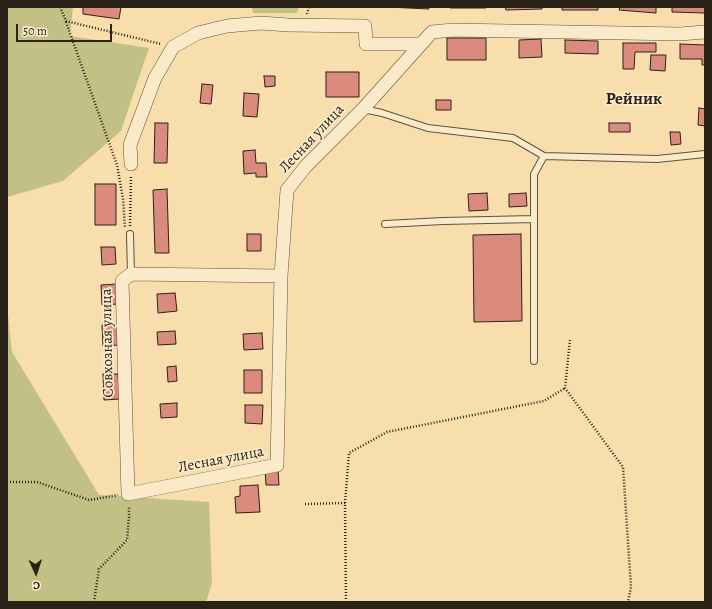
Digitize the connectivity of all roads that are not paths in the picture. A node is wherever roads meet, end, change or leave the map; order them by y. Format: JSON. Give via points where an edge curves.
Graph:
{"nodes":[{"id":1,"x":705,"y":32,"type":"edge"},
{"id":2,"x":421,"y":44,"type":"junction"},
{"id":3,"x":363,"y":109,"type":"junction"},
{"id":4,"x":705,"y":154,"type":"edge"},
{"id":5,"x":544,"y":156,"type":"junction"},
{"id":6,"x":131,"y":164,"type":"road end"},
{"id":7,"x":534,"y":219,"type":"junction"},
{"id":8,"x":385,"y":224,"type":"dead end"},
{"id":9,"x":127,"y":232,"type":"road end"},
{"id":10,"x":131,"y":274,"type":"junction"},
{"id":11,"x":281,"y":276,"type":"junction"},
{"id":12,"x":534,"y":361,"type":"dead end"},
{"id":13,"x":128,"y":494,"type":"joint"}],
"edges":[{"from":1,"to":2,"type":"street","name":"Лесная улица","via":[[680,34],[453,30],[432,32]]},
{"from":2,"to":3,"type":"street","name":"Лесная улица"},
{"from":2,"to":6,"type":"street","via":[[366,44],[365,26],[261,23],[227,26],[198,33],[173,47],[155,78],[130,145]]},
{"from":3,"to":5,"type":"lane","via":[[428,128],[513,138]]},
{"from":3,"to":11,"type":"street","name":"Лесная улица","via":[[306,166],[287,190]]},
{"from":4,"to":5,"type":"lane","via":[[657,159]]},
{"from":5,"to":7,"type":"lane","via":[[534,174]]},
{"from":7,"to":8,"type":"lane"},
{"from":7,"to":12,"type":"lane"},
{"from":9,"to":10,"type":"lane"},
{"from":10,"to":11,"type":"street","name":"Совхозная улица"},
{"from":10,"to":13,"type":"street","name":"Совхозная улица","via":[[122,281]]},
{"from":11,"to":13,"type":"street","name":"Лесная улица","via":[[277,466]]}]}
